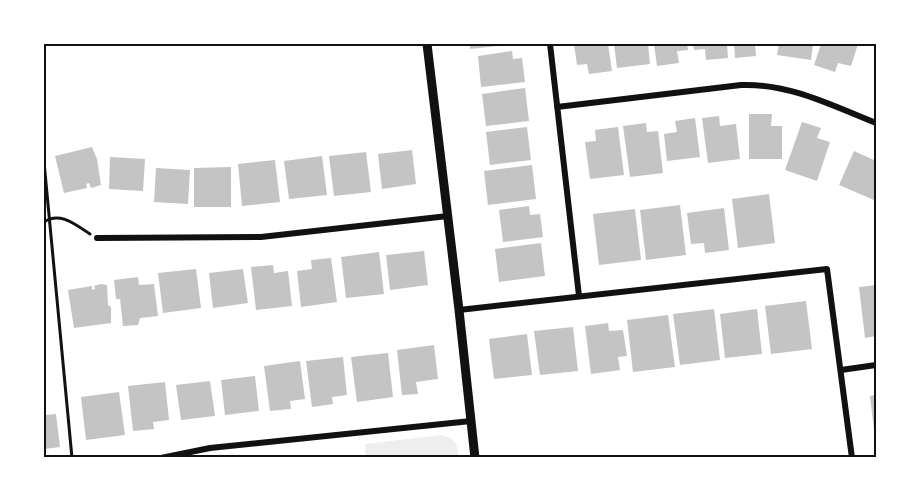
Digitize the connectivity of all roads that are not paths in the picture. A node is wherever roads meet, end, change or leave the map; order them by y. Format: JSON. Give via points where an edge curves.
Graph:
{"nodes":[{"id":1,"x":427,"y":44,"type":"edge"},
{"id":2,"x":550,"y":44,"type":"edge"},
{"id":3,"x":557,"y":107,"type":"junction"},
{"id":4,"x":876,"y":123,"type":"edge"},
{"id":5,"x":448,"y":216,"type":"junction"},
{"id":6,"x":98,"y":238,"type":"road end"},
{"id":7,"x":579,"y":296,"type":"junction"},
{"id":8,"x":459,"y":310,"type":"junction"},
{"id":9,"x":876,"y":365,"type":"edge"},
{"id":10,"x":841,"y":370,"type":"junction"},
{"id":11,"x":471,"y":421,"type":"junction"},
{"id":12,"x":161,"y":458,"type":"edge"},
{"id":13,"x":475,"y":458,"type":"edge"},
{"id":14,"x":852,"y":458,"type":"edge"}],
"edges":[{"from":1,"to":5,"type":"street"},
{"from":2,"to":3,"type":"street"},
{"from":3,"to":4,"type":"street","via":[[760,84],[787,89]]},
{"from":3,"to":7,"type":"street"},
{"from":5,"to":6,"type":"street","via":[[261,237]]},
{"from":5,"to":8,"type":"street"},
{"from":7,"to":8,"type":"street"},
{"from":7,"to":10,"type":"street","via":[[827,269]]},
{"from":8,"to":11,"type":"street"},
{"from":9,"to":10,"type":"street"},
{"from":10,"to":14,"type":"street"},
{"from":11,"to":12,"type":"street","via":[[210,448]]},
{"from":11,"to":13,"type":"street"}]}
